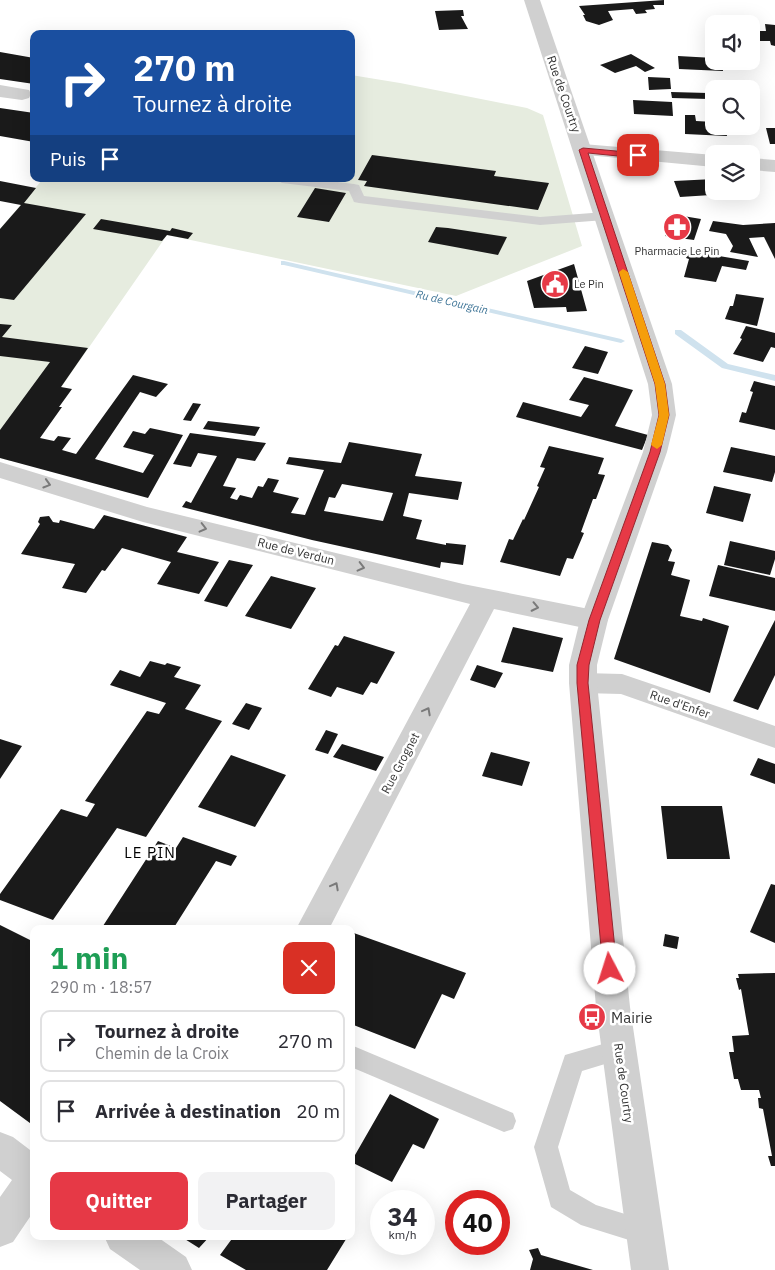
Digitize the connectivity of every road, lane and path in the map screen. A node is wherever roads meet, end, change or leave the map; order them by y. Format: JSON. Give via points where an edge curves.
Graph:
{"nodes":[{"id":1,"x":532,"y":0,"type":"edge"},
{"id":2,"x":0,"y":91,"type":"edge"},
{"id":3,"x":22,"y":94,"type":"dead end"},
{"id":4,"x":583,"y":150,"type":"junction"},
{"id":5,"x":705,"y":160,"type":"edge"},
{"id":6,"x":760,"y":165,"type":"edge"},
{"id":7,"x":775,"y":166,"type":"edge"},
{"id":8,"x":306,"y":182,"type":"edge"},
{"id":9,"x":605,"y":216,"type":"junction"},
{"id":10,"x":0,"y":470,"type":"edge"},
{"id":11,"x":487,"y":597,"type":"junction"},
{"id":12,"x":594,"y":620,"type":"junction"},
{"id":13,"x":582,"y":683,"type":"junction"},
{"id":14,"x":775,"y":737,"type":"edge"},
{"id":15,"x":314,"y":925,"type":"edge"},
{"id":16,"x":620,"y":1050,"type":"junction"},
{"id":17,"x":355,"y":1058,"type":"edge"},
{"id":18,"x":504,"y":1121,"type":"dead end"},
{"id":19,"x":0,"y":1149,"type":"edge"},
{"id":20,"x":30,"y":1174,"type":"edge"},
{"id":21,"x":30,"y":1183,"type":"edge"},
{"id":22,"x":0,"y":1229,"type":"edge"},
{"id":23,"x":645,"y":1232,"type":"junction"},
{"id":24,"x":129,"y":1240,"type":"edge"},
{"id":25,"x":171,"y":1269,"type":"edge"},
{"id":26,"x":650,"y":1270,"type":"edge"}],
"edges":[{"from":1,"to":4,"type":"street","name":"Rue de Courtry"},
{"from":2,"to":3,"type":"street"},
{"from":4,"to":5,"type":"street"},
{"from":4,"to":9,"type":"street","name":"Rue de Courtry"},
{"from":6,"to":7,"type":"street"},
{"from":8,"to":9,"type":"lane","via":[[354,188],[359,199],[540,221]]},
{"from":9,"to":12,"type":"street","name":"Rue de Courtry","via":[[660,384],[664,415],[655,452]]},
{"from":10,"to":11,"type":"street","name":"Rue de Verdun","one_way":true,"via":[[143,514]]},
{"from":11,"to":12,"type":"street","name":"Rue de Verdun","one_way":true},
{"from":15,"to":11,"type":"street","name":"Rue Grognet","one_way":true},
{"from":12,"to":13,"type":"street","name":"Rue de Courtry"},
{"from":13,"to":14,"type":"street","name":"Rue d'Enfer","via":[[622,684]]},
{"from":13,"to":16,"type":"street","name":"Rue de Courtry","via":[[613,1007]]},
{"from":16,"to":23,"type":"street","name":"Rue de Courtry"},
{"from":16,"to":23,"type":"lane","via":[[573,1062],[546,1147],[560,1198],[590,1216]]},
{"from":17,"to":18,"type":"lane"},
{"from":19,"to":20,"type":"street"},
{"from":21,"to":22,"type":"street"},
{"from":23,"to":26,"type":"street","name":"Rue de Courtry"},
{"from":24,"to":25,"type":"street"}]}
